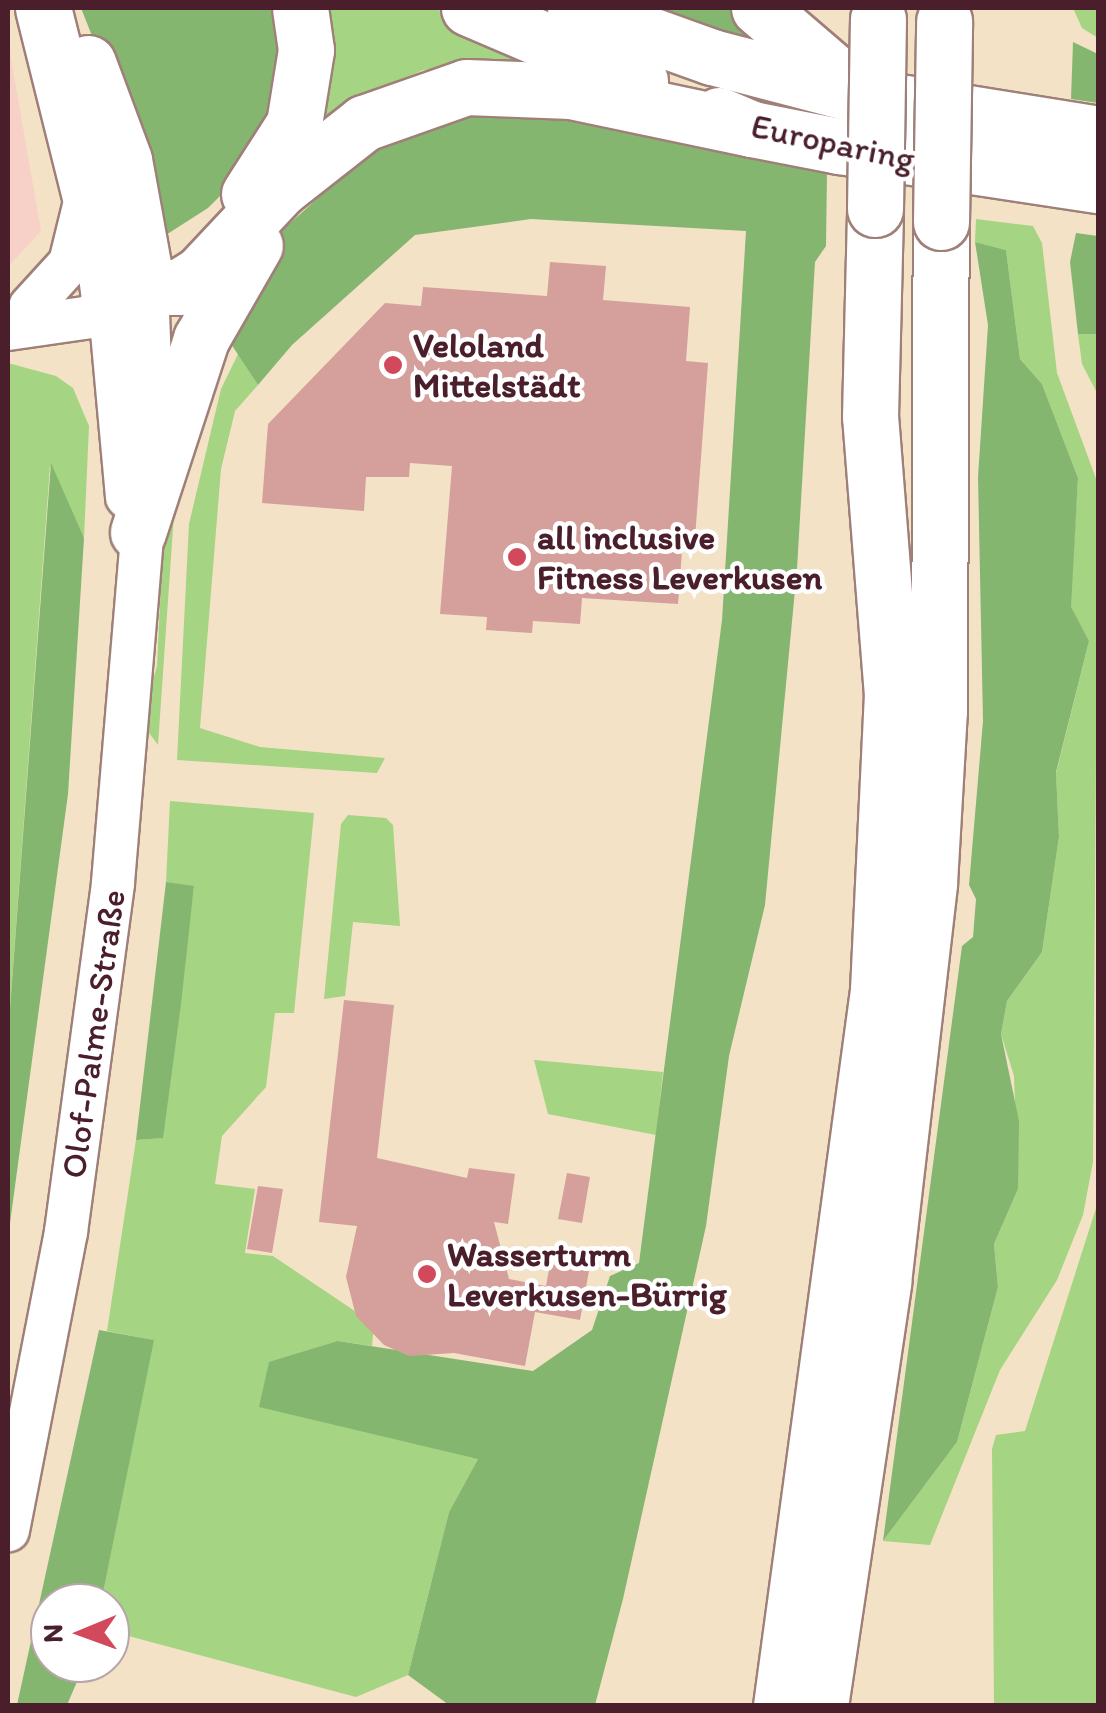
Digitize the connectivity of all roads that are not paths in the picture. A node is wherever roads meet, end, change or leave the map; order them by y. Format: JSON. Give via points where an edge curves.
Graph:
{"nodes":[{"id":1,"x":42,"y":8,"type":"edge"},
{"id":2,"x":66,"y":8,"type":"edge"},
{"id":3,"x":300,"y":8,"type":"edge"},
{"id":4,"x":469,"y":8,"type":"edge"},
{"id":5,"x":575,"y":8,"type":"edge"},
{"id":6,"x":758,"y":8,"type":"edge"},
{"id":7,"x":878,"y":8,"type":"edge"},
{"id":8,"x":944,"y":8,"type":"edge"},
{"id":9,"x":862,"y":96,"type":"junction"},
{"id":10,"x":752,"y":128,"type":"junction"},
{"id":11,"x":1098,"y":134,"type":"edge"},
{"id":12,"x":295,"y":180,"type":"junction"},
{"id":13,"x":1098,"y":185,"type":"edge"},
{"id":14,"x":88,"y":188,"type":"junction"},
{"id":15,"x":128,"y":293,"type":"junction"},
{"id":16,"x":19,"y":318,"type":"edge"},
{"id":17,"x":116,"y":391,"type":"junction"},
{"id":18,"x":138,"y":532,"type":"junction"},
{"id":19,"x":861,"y":1442,"type":"junction"},
{"id":20,"x":8,"y":1530,"type":"edge"},
{"id":21,"x":781,"y":1706,"type":"edge"},
{"id":22,"x":820,"y":1706,"type":"edge"},
{"id":23,"x":848,"y":1706,"type":"edge"}],
"edges":[{"from":1,"to":14,"type":"highway"},
{"from":2,"to":15,"type":"highway","via":[[124,160]]},
{"from":3,"to":15,"type":"highway","via":[[304,84],[274,162],[214,228]]},
{"from":4,"to":10,"type":"highway","name":"Europaring"},
{"from":5,"to":9,"type":"highway","name":"Europaring","via":[[712,57]]},
{"from":6,"to":9,"type":"highway"},
{"from":7,"to":21,"type":"highway","bridge":true,"via":[[870,417],[892,695],[878,990]]},
{"from":8,"to":19,"type":"highway","bridge":true,"via":[[939,711],[929,884]]},
{"from":9,"to":11,"type":"highway","name":"Europaring"},
{"from":10,"to":12,"type":"highway","via":[[571,91],[466,88],[364,123]]},
{"from":10,"to":13,"type":"highway","name":"Europaring","via":[[1028,179]]},
{"from":12,"to":15,"type":"highway","via":[[202,274],[180,287]]},
{"from":12,"to":18,"type":"highway","via":[[291,200],[241,264],[201,339]]},
{"from":14,"to":15,"type":"highway"},
{"from":14,"to":16,"type":"main road","via":[[70,264]]},
{"from":15,"to":16,"type":"main road","via":[[88,293]]},
{"from":15,"to":17,"type":"main road","name":"Olof-Palme-Straße"},
{"from":15,"to":18,"type":"main road","name":"Olof-Palme-Straße","via":[[152,418]]},
{"from":16,"to":17,"type":"main road","via":[[85,353]]},
{"from":17,"to":18,"type":"main road","name":"Olof-Palme-Straße","via":[[121,478]]},
{"from":18,"to":20,"type":"main road","name":"Olof-Palme-Straße","via":[[122,785],[94,1042],[66,1232]]},
{"from":19,"to":22,"type":"highway"},
{"from":19,"to":23,"type":"highway"}]}
